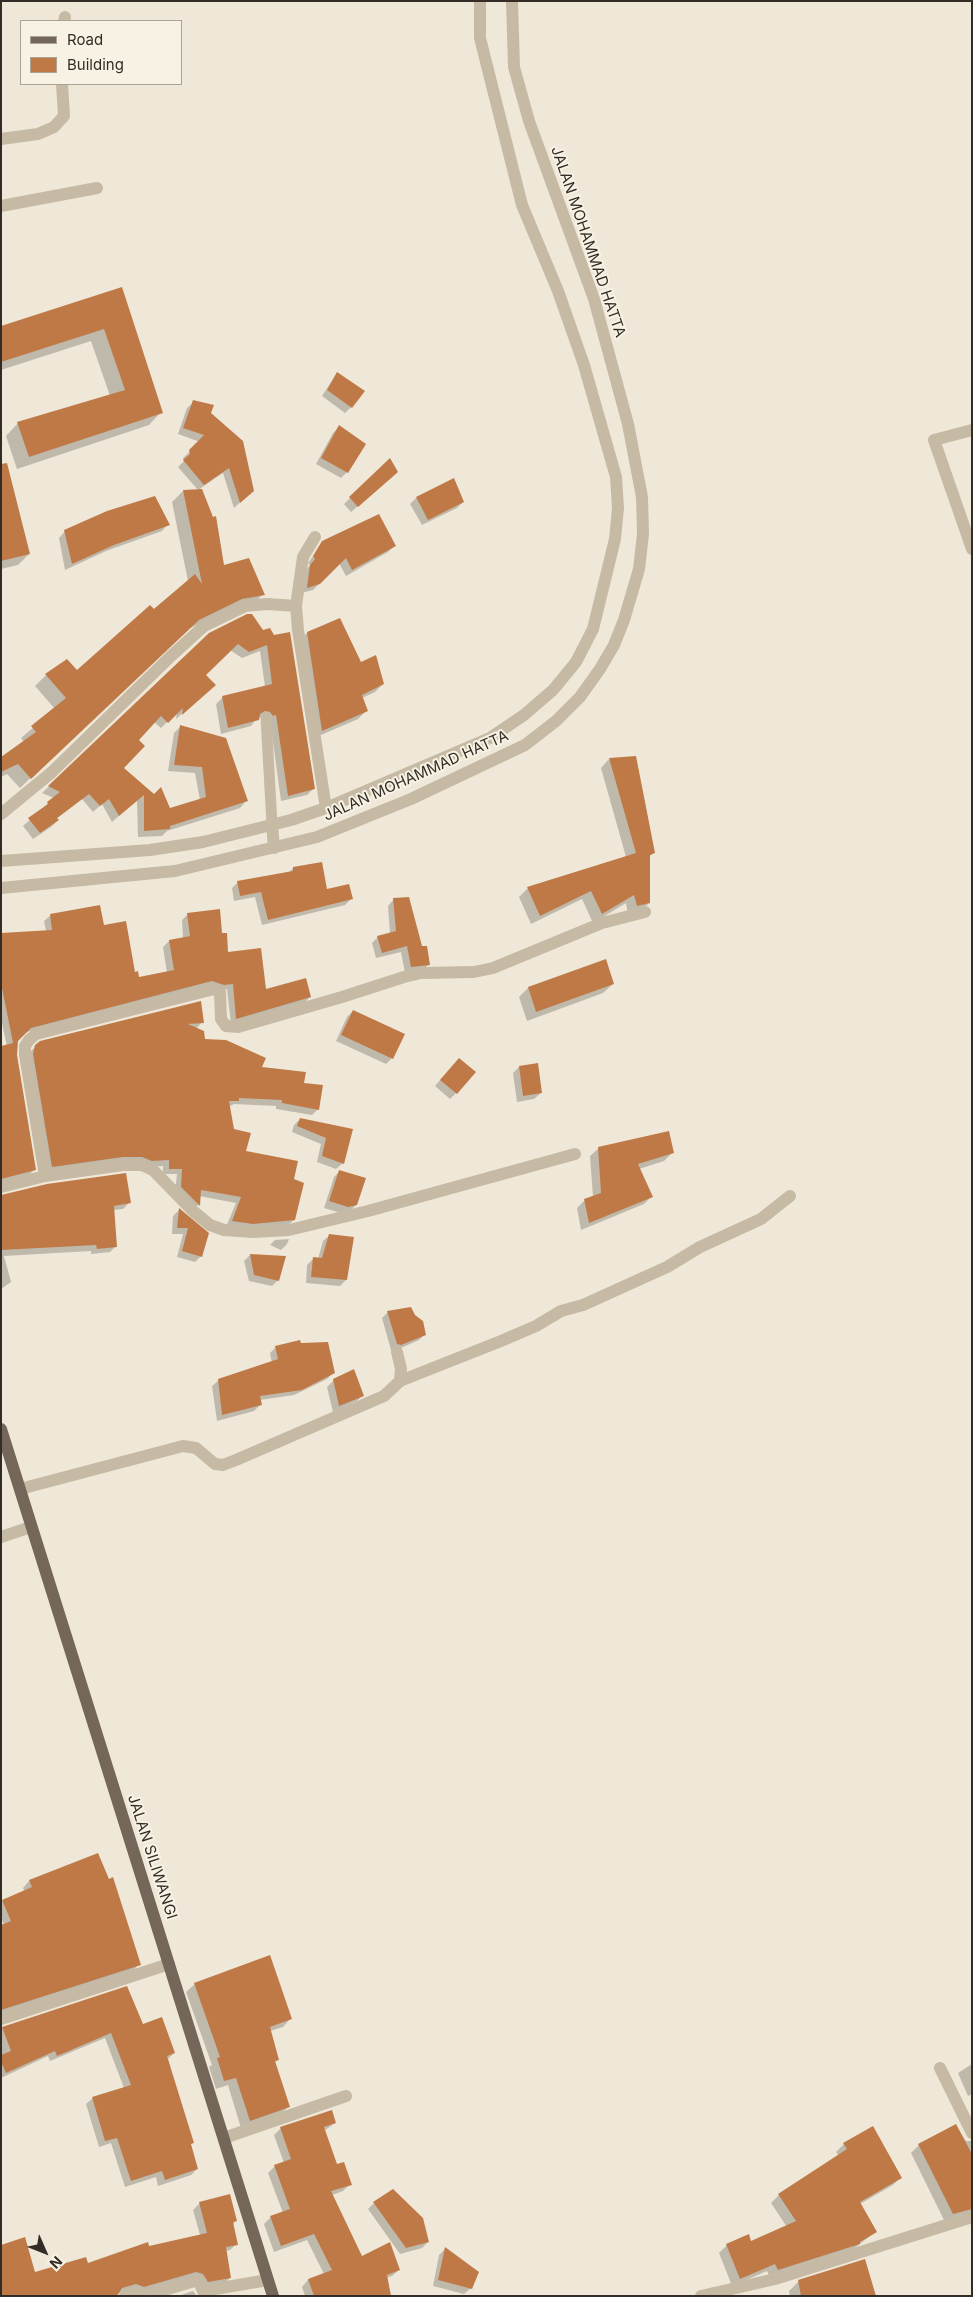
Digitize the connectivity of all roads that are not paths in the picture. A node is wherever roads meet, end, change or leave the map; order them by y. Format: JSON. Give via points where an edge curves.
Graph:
{"nodes":[{"id":1,"x":480,"y":1,"type":"edge"},
{"id":2,"x":512,"y":1,"type":"edge"},
{"id":3,"x":62,"y":85,"type":"edge"},
{"id":4,"x":1,"y":139,"type":"edge"},
{"id":5,"x":97,"y":188,"type":"dead end"},
{"id":6,"x":1,"y":206,"type":"edge"},
{"id":7,"x":972,"y":430,"type":"edge"},
{"id":8,"x":316,"y":536,"type":"dead end"},
{"id":9,"x":971,"y":546,"type":"edge"},
{"id":10,"x":296,"y":606,"type":"junction"},
{"id":11,"x":266,"y":718,"type":"dead end"},
{"id":12,"x":326,"y":808,"type":"junction"},
{"id":13,"x":1,"y":814,"type":"edge"},
{"id":14,"x":272,"y":824,"type":"junction"},
{"id":15,"x":274,"y":848,"type":"junction"},
{"id":16,"x":1,"y":861,"type":"edge"},
{"id":17,"x":1,"y":888,"type":"edge"},
{"id":18,"x":645,"y":912,"type":"dead end"},
{"id":19,"x":575,"y":1154,"type":"dead end"},
{"id":20,"x":46,"y":1176,"type":"junction"},
{"id":21,"x":1,"y":1187,"type":"edge"},
{"id":22,"x":790,"y":1196,"type":"dead end"},
{"id":23,"x":397,"y":1352,"type":"dead end"},
{"id":24,"x":400,"y":1381,"type":"junction"},
{"id":25,"x":1,"y":1429,"type":"edge"},
{"id":26,"x":20,"y":1489,"type":"junction"},
{"id":27,"x":31,"y":1527,"type":"junction"},
{"id":28,"x":1,"y":1537,"type":"edge"},
{"id":29,"x":169,"y":1964,"type":"junction"},
{"id":30,"x":1,"y":2019,"type":"edge"},
{"id":31,"x":940,"y":2068,"type":"dead end"},
{"id":32,"x":346,"y":2096,"type":"dead end"},
{"id":33,"x":972,"y":2133,"type":"edge"},
{"id":34,"x":224,"y":2138,"type":"junction"},
{"id":35,"x":972,"y":2217,"type":"edge"},
{"id":36,"x":268,"y":2280,"type":"junction"},
{"id":37,"x":125,"y":2296,"type":"edge"},
{"id":38,"x":139,"y":2296,"type":"edge"},
{"id":39,"x":144,"y":2296,"type":"edge"},
{"id":40,"x":273,"y":2296,"type":"edge"},
{"id":41,"x":702,"y":2296,"type":"edge"}],
"edges":[{"from":1,"to":12,"type":"street","name":"JALAN MOHAMMAD HATTA","via":[[480,38],[522,205],[584,365],[616,477],[618,508],[615,538],[593,629],[576,662],[553,690],[490,738]]},
{"from":2,"to":15,"type":"street","name":"JALAN MOHAMMAD HATTA","via":[[514,67],[526,112],[594,299],[637,463],[643,510],[639,569],[624,620],[600,669],[580,698],[525,746],[411,799],[317,837]]},
{"from":3,"to":4,"type":"street","via":[[64,116],[54,128],[38,134]]},
{"from":5,"to":6,"type":"street"},
{"from":7,"to":9,"type":"street","via":[[934,440]]},
{"from":8,"to":10,"type":"street","via":[[303,557]]},
{"from":10,"to":12,"type":"street"},
{"from":10,"to":13,"type":"street","via":[[245,606],[204,626],[52,772]]},
{"from":11,"to":14,"type":"lane"},
{"from":12,"to":14,"type":"street","name":"JALAN MOHAMMAD HATTA"},
{"from":14,"to":15,"type":"street"},
{"from":14,"to":16,"type":"street","name":"JALAN MOHAMMAD HATTA","via":[[203,842],[150,850]]},
{"from":15,"to":17,"type":"street","name":"JALAN MOHAMMAD HATTA","via":[[175,871]]},
{"from":18,"to":20,"type":"street","via":[[602,923],[493,968],[404,977],[238,1027],[226,1026],[221,1019],[220,992],[214,989],[36,1034],[28,1040],[25,1054]]},
{"from":19,"to":20,"type":"street","via":[[289,1230],[253,1232],[224,1230],[210,1225],[154,1170],[142,1165]]},
{"from":20,"to":21,"type":"street"},
{"from":22,"to":24,"type":"street","via":[[761,1219],[700,1246],[667,1267],[561,1311],[501,1341]]},
{"from":23,"to":24,"type":"street"},
{"from":24,"to":26,"type":"street","via":[[384,1396],[223,1465],[215,1464],[196,1448],[183,1446]]},
{"from":25,"to":26,"type":"main road","name":"JALAN SILIWANGI"},
{"from":26,"to":27,"type":"main road","name":"JALAN SILIWANGI"},
{"from":27,"to":28,"type":"street"},
{"from":27,"to":29,"type":"main road","name":"JALAN SILIWANGI"},
{"from":29,"to":30,"type":"street"},
{"from":29,"to":34,"type":"main road","name":"JALAN SILIWANGI"},
{"from":31,"to":33,"type":"street"},
{"from":32,"to":34,"type":"street"},
{"from":34,"to":36,"type":"main road","name":"JALAN SILIWANGI"},
{"from":35,"to":41,"type":"street","via":[[775,2279]]},
{"from":36,"to":39,"type":"street","via":[[202,2291],[198,2280]]},
{"from":36,"to":40,"type":"main road","name":"JALAN SILIWANGI"},
{"from":37,"to":38,"type":"street","via":[[138,2292]]}]}
